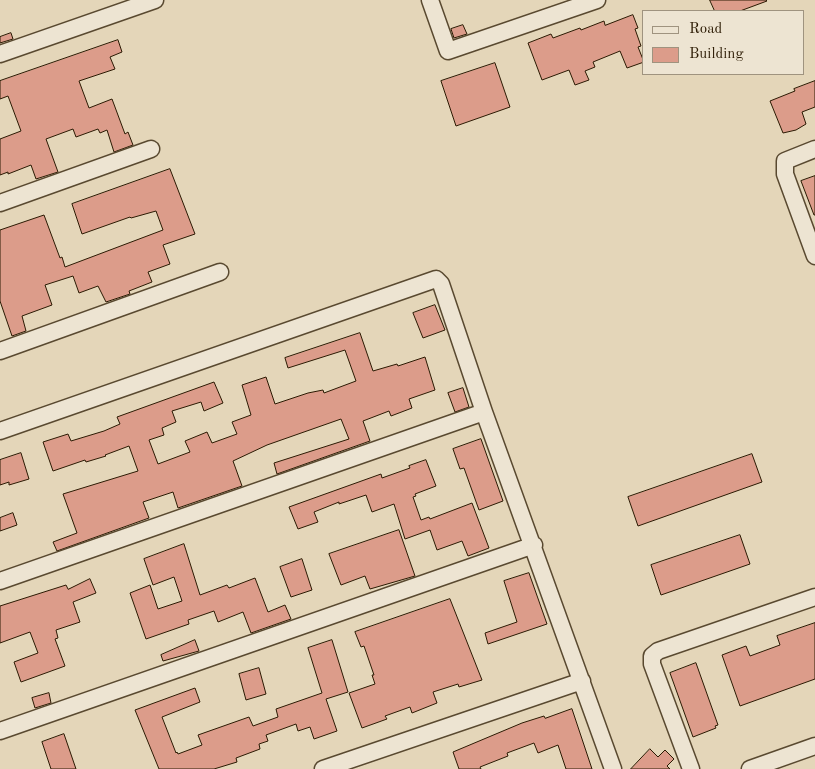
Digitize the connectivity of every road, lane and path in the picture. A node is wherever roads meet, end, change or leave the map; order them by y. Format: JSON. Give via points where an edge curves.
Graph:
{"nodes":[{"id":1,"x":155,"y":0,"type":"edge"},
{"id":2,"x":430,"y":0,"type":"edge"},
{"id":3,"x":596,"y":0,"type":"edge"},
{"id":4,"x":0,"y":54,"type":"edge"},
{"id":5,"x":151,"y":149,"type":"dead end"},
{"id":6,"x":815,"y":150,"type":"edge"},
{"id":7,"x":0,"y":203,"type":"edge"},
{"id":8,"x":815,"y":256,"type":"edge"},
{"id":9,"x":220,"y":272,"type":"dead end"},
{"id":10,"x":0,"y":351,"type":"edge"},
{"id":11,"x":484,"y":412,"type":"junction"},
{"id":12,"x":0,"y":431,"type":"edge"},
{"id":13,"x":534,"y":545,"type":"junction"},
{"id":14,"x":0,"y":581,"type":"edge"},
{"id":15,"x":815,"y":597,"type":"edge"},
{"id":16,"x":582,"y":681,"type":"junction"},
{"id":17,"x":0,"y":731,"type":"edge"},
{"id":18,"x":815,"y":746,"type":"edge"},
{"id":19,"x":324,"y":769,"type":"edge"},
{"id":20,"x":614,"y":769,"type":"edge"},
{"id":21,"x":691,"y":769,"type":"edge"},
{"id":22,"x":750,"y":769,"type":"edge"}],
"edges":[{"from":1,"to":4,"type":"street"},
{"from":2,"to":3,"type":"street","via":[[448,51]]},
{"from":5,"to":7,"type":"street"},
{"from":6,"to":8,"type":"street","via":[[785,161],[785,174]]},
{"from":9,"to":10,"type":"street"},
{"from":11,"to":12,"type":"street","via":[[441,284],[436,278]]},
{"from":11,"to":13,"type":"street"},
{"from":11,"to":14,"type":"street"},
{"from":13,"to":16,"type":"street"},
{"from":13,"to":17,"type":"street"},
{"from":15,"to":21,"type":"street","via":[[658,651],[652,656],[652,664]]},
{"from":16,"to":19,"type":"street"},
{"from":16,"to":20,"type":"street"},
{"from":18,"to":22,"type":"street"}]}
